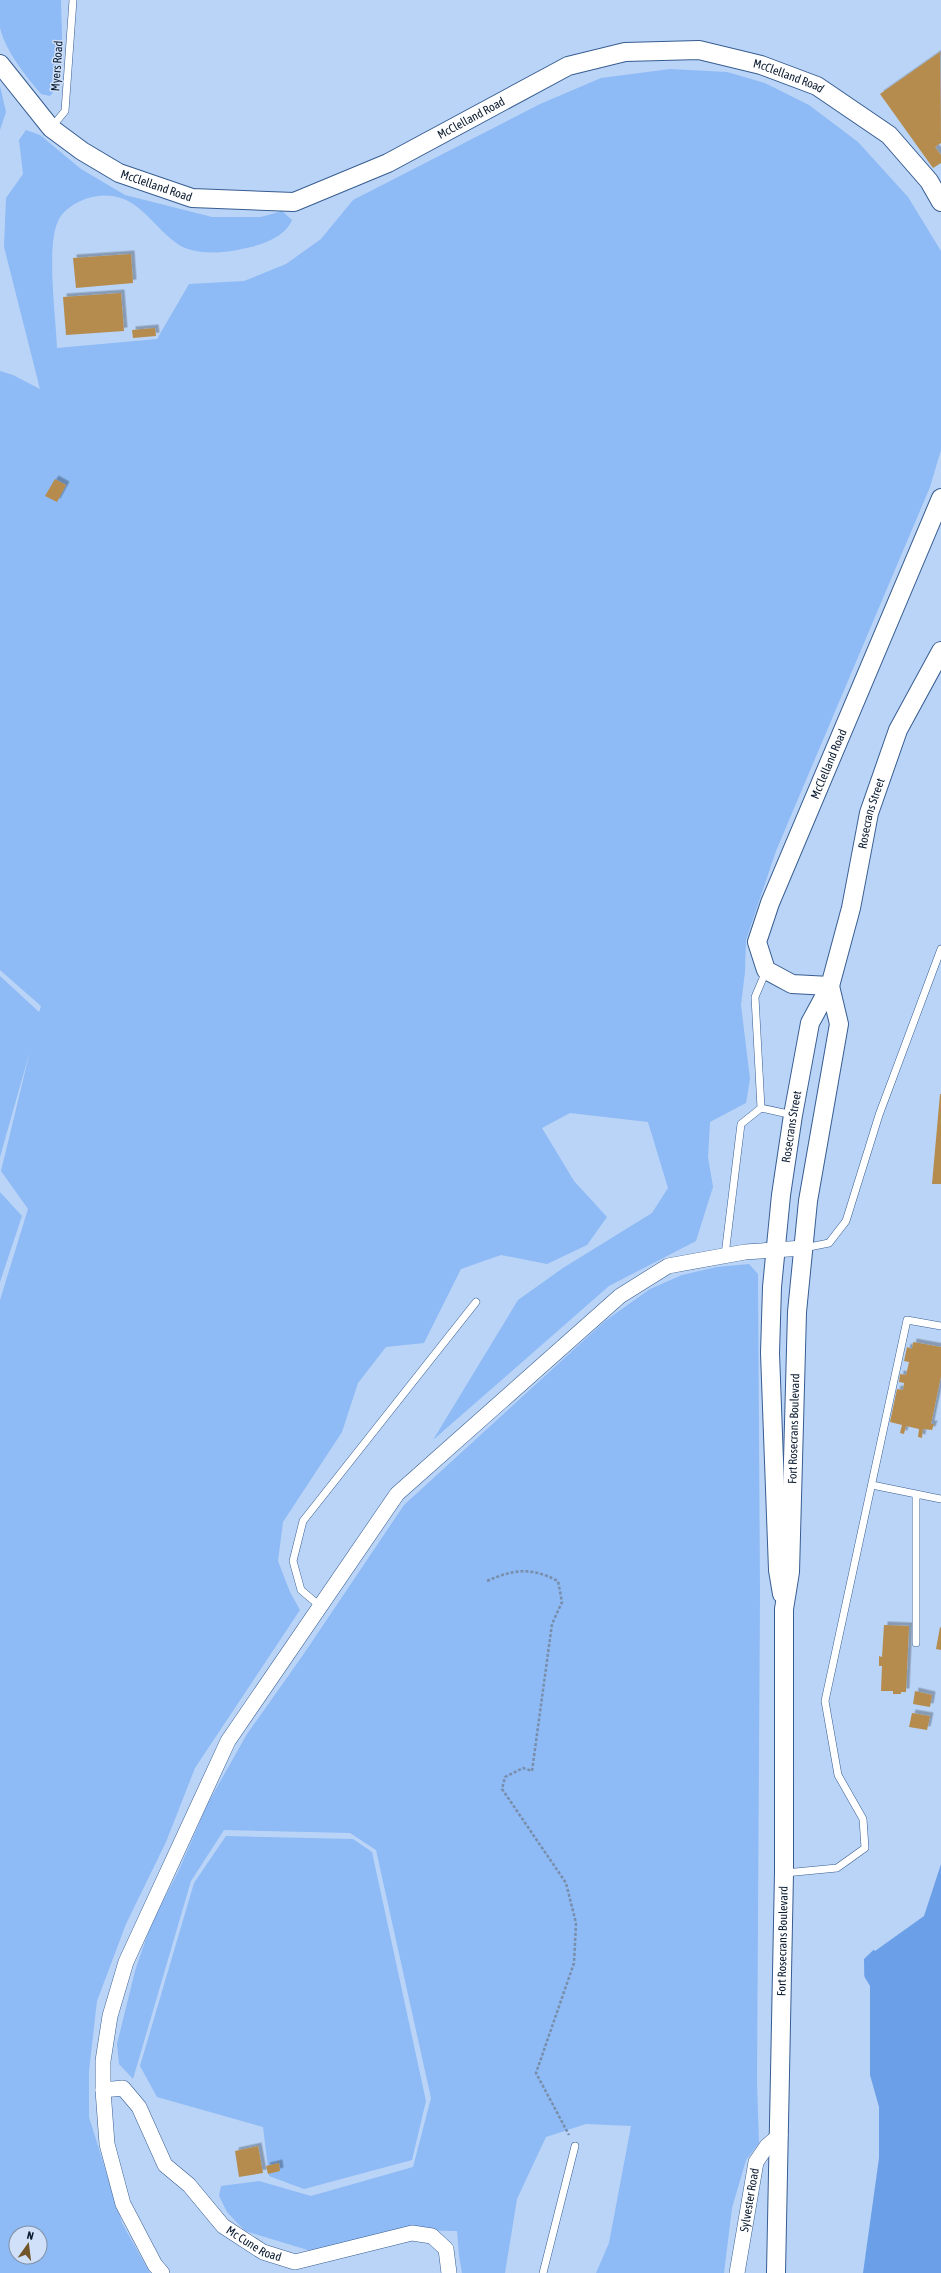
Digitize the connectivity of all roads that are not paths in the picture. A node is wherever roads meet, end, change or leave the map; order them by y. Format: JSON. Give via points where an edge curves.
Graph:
{"nodes":[{"id":1,"x":73,"y":0,"type":"edge"},
{"id":2,"x":0,"y":64,"type":"edge"},
{"id":3,"x":51,"y":128,"type":"junction"},
{"id":4,"x":941,"y":202,"type":"edge"},
{"id":5,"x":941,"y":498,"type":"edge"},
{"id":6,"x":941,"y":651,"type":"edge"},
{"id":7,"x":941,"y":949,"type":"edge"},
{"id":8,"x":766,"y":970,"type":"junction"},
{"id":9,"x":830,"y":986,"type":"junction"},
{"id":10,"x":761,"y":1108,"type":"junction"},
{"id":11,"x":793,"y":1115,"type":"junction"},
{"id":12,"x":776,"y":1248,"type":"junction"},
{"id":13,"x":804,"y":1248,"type":"junction"},
{"id":14,"x":725,"y":1255,"type":"junction"},
{"id":15,"x":476,"y":1302,"type":"dead end"},
{"id":16,"x":941,"y":1326,"type":"edge"},
{"id":17,"x":872,"y":1485,"type":"junction"},
{"id":18,"x":916,"y":1494,"type":"junction"},
{"id":19,"x":941,"y":1498,"type":"edge"},
{"id":20,"x":320,"y":1606,"type":"junction"},
{"id":21,"x":784,"y":1610,"type":"junction"},
{"id":22,"x":916,"y":1643,"type":"dead end"},
{"id":23,"x":784,"y":1873,"type":"junction"},
{"id":24,"x":103,"y":2090,"type":"junction"},
{"id":25,"x":780,"y":2135,"type":"junction"},
{"id":26,"x":575,"y":2146,"type":"road end"},
{"id":27,"x":162,"y":2273,"type":"edge"},
{"id":28,"x":448,"y":2273,"type":"edge"},
{"id":29,"x":543,"y":2273,"type":"edge"},
{"id":30,"x":737,"y":2273,"type":"edge"},
{"id":31,"x":776,"y":2273,"type":"edge"}],
"edges":[{"from":1,"to":3,"type":"lane","name":"Myers Road","via":[[65,111]]},
{"from":2,"to":3,"type":"street","name":"McClelland Road"},
{"from":3,"to":4,"type":"street","name":"McClelland Road","via":[[82,151],[119,173],[192,198],[294,202],[388,163],[568,66],[625,52],[699,50],[761,65],[817,86],[889,135],[929,181]]},
{"from":5,"to":8,"type":"street","name":"McClelland Road","via":[[770,904],[757,942]]},
{"from":6,"to":9,"type":"street","name":"Rosecrans Street","via":[[898,730],[869,813],[851,908]]},
{"from":7,"to":13,"type":"lane","via":[[879,1115],[846,1221],[829,1243]]},
{"from":8,"to":9,"type":"street","via":[[792,984]]},
{"from":8,"to":10,"type":"lane","via":[[755,997]]},
{"from":9,"to":11,"type":"street","name":"Rosecrans Street","via":[[810,1023]]},
{"from":9,"to":13,"type":"street","name":"Rosecrans Street","via":[[839,1024],[808,1201]]},
{"from":10,"to":11,"type":"lane"},
{"from":10,"to":14,"type":"lane","via":[[741,1124]]},
{"from":11,"to":12,"type":"street","name":"Rosecrans Street"},
{"from":12,"to":13,"type":"street"},
{"from":12,"to":14,"type":"street"},
{"from":12,"to":21,"type":"street","name":"Fort Rosecrans Boulevard","via":[[770,1353],[778,1570]]},
{"from":13,"to":21,"type":"street","name":"Fort Rosecrans Boulevard","via":[[797,1312],[790,1572]]},
{"from":14,"to":20,"type":"street","via":[[668,1266],[620,1296],[397,1494]]},
{"from":15,"to":20,"type":"lane","via":[[303,1521],[293,1561],[301,1590]]},
{"from":16,"to":17,"type":"lane","via":[[907,1320]]},
{"from":17,"to":18,"type":"lane"},
{"from":17,"to":23,"type":"lane","via":[[825,1701],[838,1775],[863,1819],[865,1848],[837,1868]]},
{"from":18,"to":19,"type":"lane"},
{"from":18,"to":22,"type":"lane"},
{"from":20,"to":24,"type":"street","via":[[228,1741],[126,1962],[110,2016],[103,2061]]},
{"from":21,"to":23,"type":"street","name":"Fort Rosecrans Boulevard"},
{"from":23,"to":25,"type":"street","name":"Fort Rosecrans Boulevard"},
{"from":24,"to":27,"type":"street","via":[[107,2144],[124,2204],[155,2265]]},
{"from":24,"to":28,"type":"street","name":"Mc Cune Road","via":[[123,2088],[139,2107],[165,2165],[189,2184],[223,2226],[263,2252],[295,2262],[412,2233],[432,2236],[446,2248]]},
{"from":25,"to":30,"type":"street","name":"Sylvester Road","via":[[767,2146],[756,2162]]},
{"from":25,"to":31,"type":"street","name":"Fort Rosecrans Boulevard"},
{"from":26,"to":29,"type":"lane"}]}
